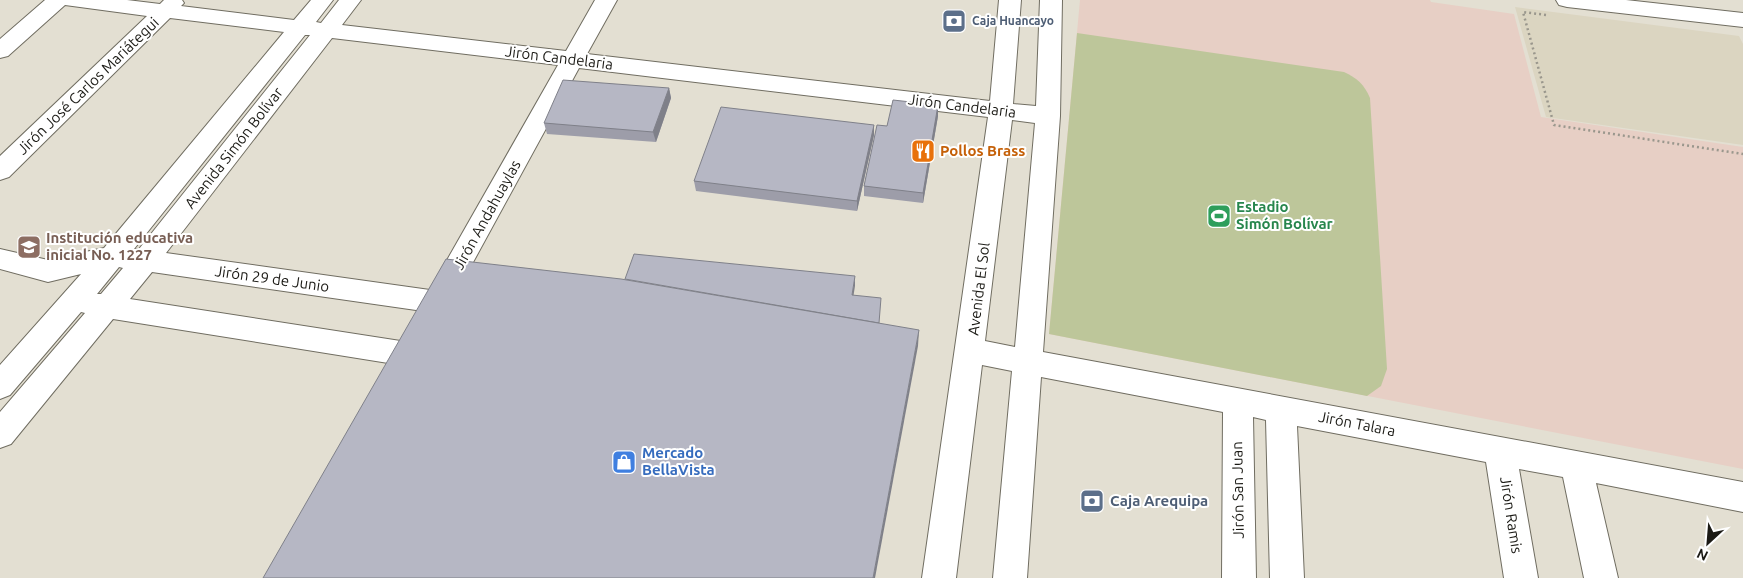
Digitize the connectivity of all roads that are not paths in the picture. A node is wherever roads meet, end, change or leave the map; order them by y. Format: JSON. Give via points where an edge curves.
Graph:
{"nodes":[{"id":1,"x":58,"y":0,"type":"edge"},
{"id":2,"x":71,"y":0,"type":"edge"},
{"id":3,"x":322,"y":0,"type":"edge"},
{"id":4,"x":350,"y":0,"type":"edge"},
{"id":5,"x":606,"y":0,"type":"edge"},
{"id":6,"x":1010,"y":0,"type":"edge"},
{"id":7,"x":1051,"y":0,"type":"edge"},
{"id":8,"x":1567,"y":0,"type":"edge"},
{"id":9,"x":170,"y":6,"type":"edge"},
{"id":10,"x":1743,"y":20,"type":"edge"},
{"id":11,"x":300,"y":27,"type":"junction"},
{"id":12,"x":327,"y":30,"type":"junction"},
{"id":13,"x":0,"y":51,"type":"edge"},
{"id":14,"x":574,"y":60,"type":"junction"},
{"id":15,"x":1001,"y":111,"type":"junction"},
{"id":16,"x":1048,"y":116,"type":"junction"},
{"id":17,"x":0,"y":171,"type":"edge"},
{"id":18,"x":113,"y":256,"type":"junction"},
{"id":19,"x":0,"y":259,"type":"edge"},
{"id":20,"x":144,"y":262,"type":"junction"},
{"id":21,"x":48,"y":272,"type":"junction"},
{"id":22,"x":74,"y":301,"type":"junction"},
{"id":23,"x":107,"y":306,"type":"junction"},
{"id":24,"x":422,"y":328,"type":"junction"},
{"id":25,"x":971,"y":351,"type":"junction"},
{"id":26,"x":1028,"y":360,"type":"junction"},
{"id":27,"x":391,"y":379,"type":"edge"},
{"id":28,"x":0,"y":386,"type":"edge"},
{"id":29,"x":1238,"y":401,"type":"junction"},
{"id":30,"x":1281,"y":410,"type":"junction"},
{"id":31,"x":0,"y":434,"type":"edge"},
{"id":32,"x":1500,"y":451,"type":"junction"},
{"id":33,"x":1576,"y":466,"type":"junction"},
{"id":34,"x":1743,"y":497,"type":"edge"},
{"id":35,"x":939,"y":578,"type":"edge"},
{"id":36,"x":1010,"y":578,"type":"edge"},
{"id":37,"x":1239,"y":578,"type":"edge"},
{"id":38,"x":1287,"y":578,"type":"edge"},
{"id":39,"x":1521,"y":578,"type":"edge"},
{"id":40,"x":1601,"y":578,"type":"edge"}],
"edges":[{"from":1,"to":13,"type":"street"},
{"from":2,"to":9,"type":"street","name":"Jirón Candelaria"},
{"from":3,"to":11,"type":"street","name":"Avenida Simón Bolívar"},
{"from":4,"to":12,"type":"street","name":"Avenida Simón Bolívar"},
{"from":5,"to":14,"type":"street","name":"Jirón Andahuaylas"},
{"from":6,"to":15,"type":"street","name":"Avenida El Sol"},
{"from":7,"to":16,"type":"street"},
{"from":8,"to":10,"type":"street"},
{"from":9,"to":11,"type":"street","name":"Jirón Candelaria"},
{"from":9,"to":17,"type":"street","name":"Jirón José Carlos Mariátegui"},
{"from":11,"to":12,"type":"street","name":"Jirón Candelaria"},
{"from":11,"to":18,"type":"street","name":"Avenida Simón Bolívar"},
{"from":12,"to":14,"type":"street","name":"Jirón Candelaria"},
{"from":12,"to":20,"type":"street","name":"Avenida Simón Bolívar"},
{"from":14,"to":15,"type":"street","name":"Jirón Candelaria"},
{"from":14,"to":24,"type":"street","name":"Jirón Andahuaylas"},
{"from":15,"to":16,"type":"street","name":"Jirón Candelaria"},
{"from":15,"to":25,"type":"street","name":"Avenida El Sol"},
{"from":16,"to":26,"type":"street"},
{"from":18,"to":20,"type":"street","name":"Jirón 29 de Junio"},
{"from":18,"to":21,"type":"street","name":"Jirón 29 de Junio"},
{"from":18,"to":22,"type":"street","name":"Avenida Simón Bolívar"},
{"from":19,"to":21,"type":"street","name":"Jirón 29 de Junio"},
{"from":20,"to":23,"type":"street","name":"Avenida Simón Bolívar"},
{"from":20,"to":24,"type":"street","name":"Jirón 29 de Junio"},
{"from":21,"to":22,"type":"street"},
{"from":22,"to":23,"type":"street"},
{"from":22,"to":28,"type":"street","name":"Avenida Simón Bolívar"},
{"from":23,"to":24,"type":"street"},
{"from":23,"to":31,"type":"street","name":"Avenida Simón Bolívar"},
{"from":24,"to":27,"type":"street","name":"Jirón Andahuaylas"},
{"from":25,"to":26,"type":"street","name":"Jirón Talara"},
{"from":25,"to":35,"type":"street","name":"Avenida El Sol"},
{"from":26,"to":29,"type":"street","name":"Jirón Talara"},
{"from":26,"to":36,"type":"street"},
{"from":29,"to":30,"type":"street","name":"Jirón Talara"},
{"from":29,"to":37,"type":"street","name":"Jirón San Juan"},
{"from":30,"to":32,"type":"street","name":"Jirón Talara"},
{"from":30,"to":38,"type":"street"},
{"from":32,"to":33,"type":"street","name":"Jirón Talara"},
{"from":32,"to":39,"type":"street","name":"Jirón Ramis"},
{"from":33,"to":34,"type":"street","name":"Jirón Talara"},
{"from":33,"to":40,"type":"street"}]}
